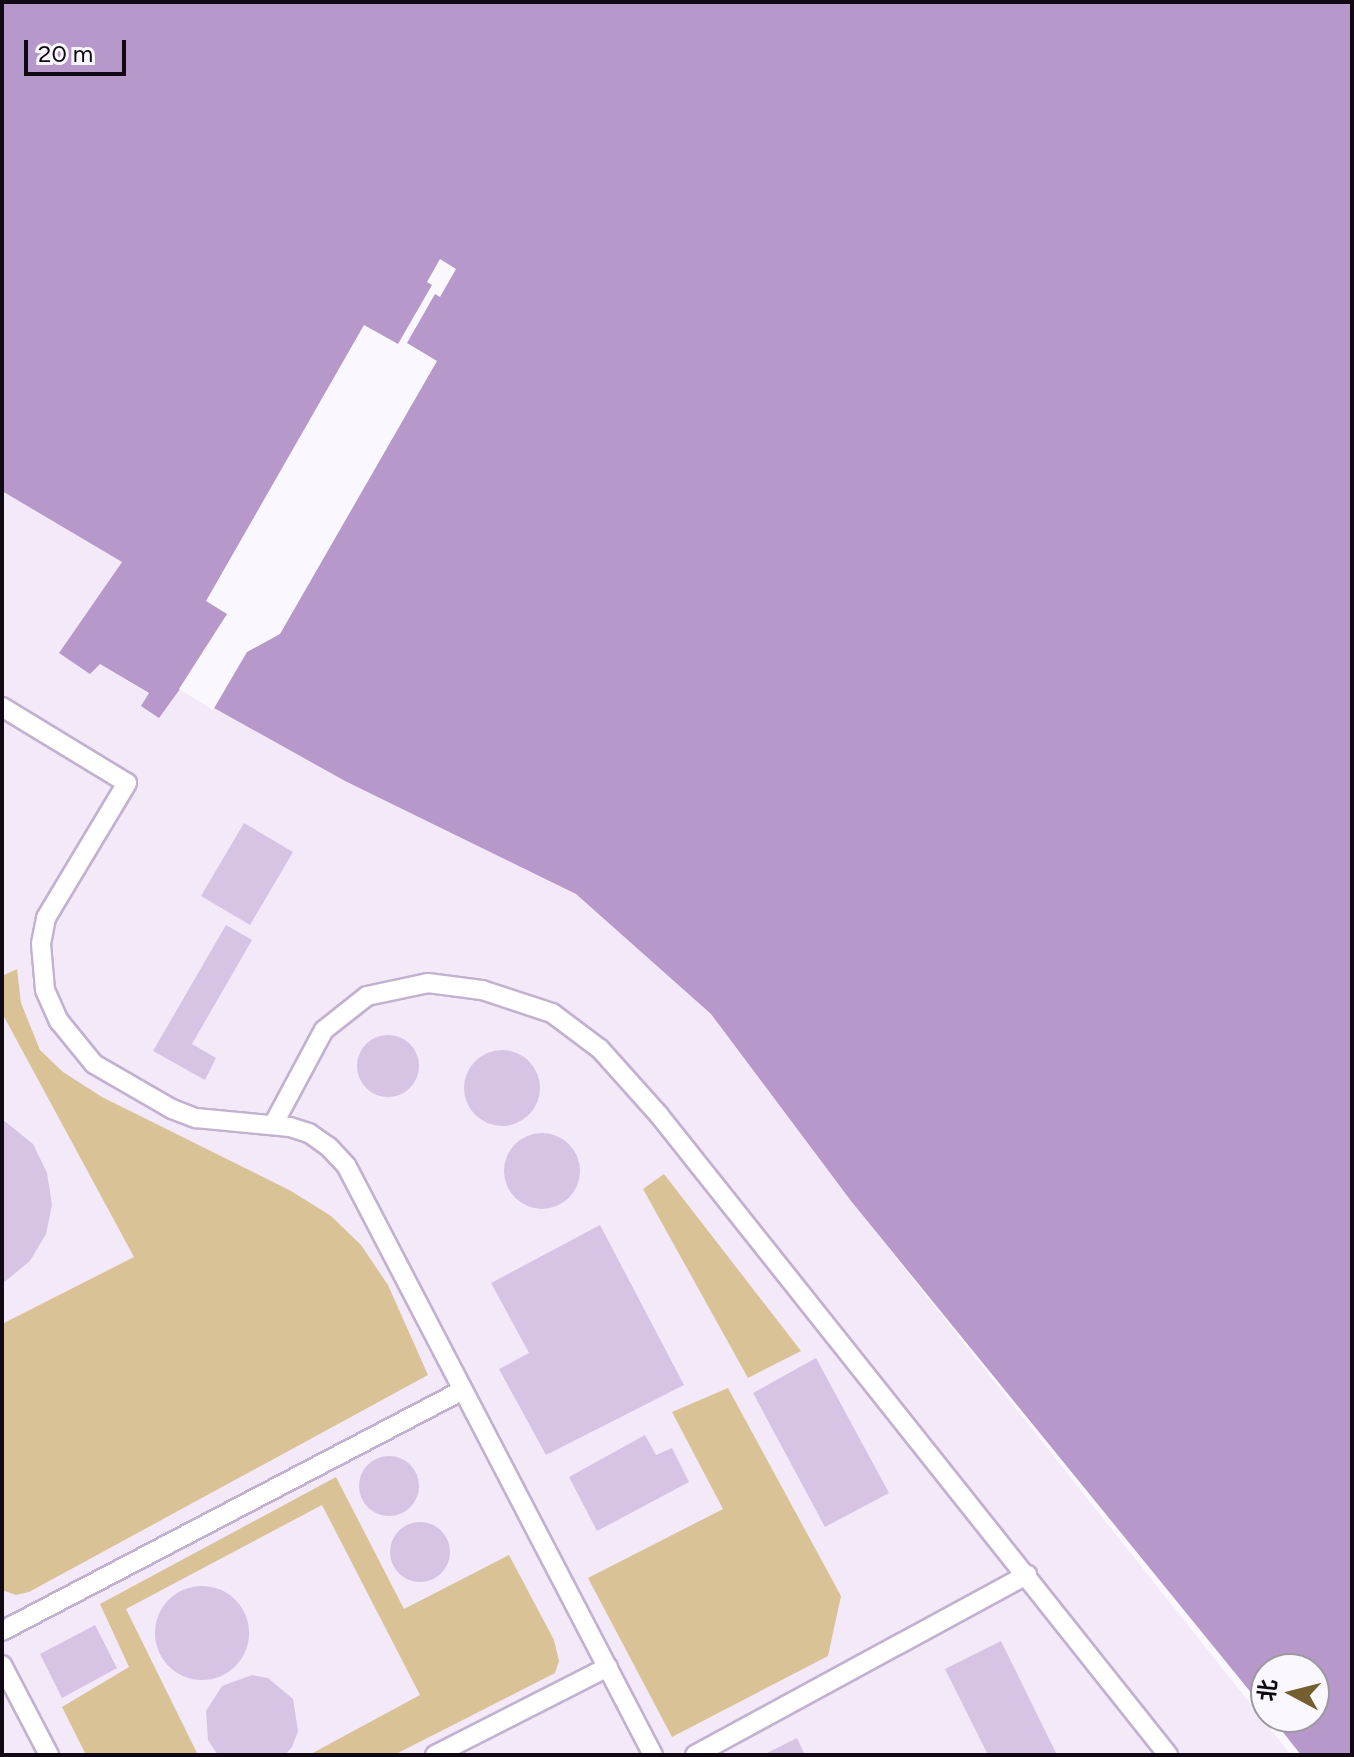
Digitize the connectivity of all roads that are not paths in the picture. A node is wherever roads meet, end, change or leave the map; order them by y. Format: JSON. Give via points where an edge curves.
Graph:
{"nodes":[{"id":1,"x":2,"y":707,"type":"edge"},
{"id":2,"x":273,"y":1125,"type":"junction"},
{"id":3,"x":463,"y":1390,"type":"junction"},
{"id":4,"x":1027,"y":1575,"type":"junction"},
{"id":5,"x":2,"y":1631,"type":"edge"},
{"id":6,"x":2,"y":1665,"type":"edge"},
{"id":7,"x":608,"y":1667,"type":"junction"},
{"id":8,"x":49,"y":1755,"type":"edge"},
{"id":9,"x":435,"y":1755,"type":"edge"},
{"id":10,"x":653,"y":1755,"type":"edge"},
{"id":11,"x":695,"y":1755,"type":"edge"},
{"id":12,"x":1168,"y":1755,"type":"edge"}],
"edges":[{"from":1,"to":2,"type":"lane","via":[[127,783],[46,918],[41,944],[45,990],[59,1021],[94,1064],[172,1109],[196,1118]]},
{"from":2,"to":3,"type":"lane","via":[[309,1133],[346,1165]]},
{"from":2,"to":4,"type":"lane","via":[[324,1030],[367,996],[428,983],[482,990],[552,1013],[600,1049],[659,1115]]},
{"from":3,"to":5,"type":"lane"},
{"from":3,"to":7,"type":"lane"},
{"from":4,"to":11,"type":"lane"},
{"from":4,"to":12,"type":"lane"},
{"from":6,"to":8,"type":"lane"},
{"from":7,"to":9,"type":"lane"},
{"from":7,"to":10,"type":"lane"}]}
